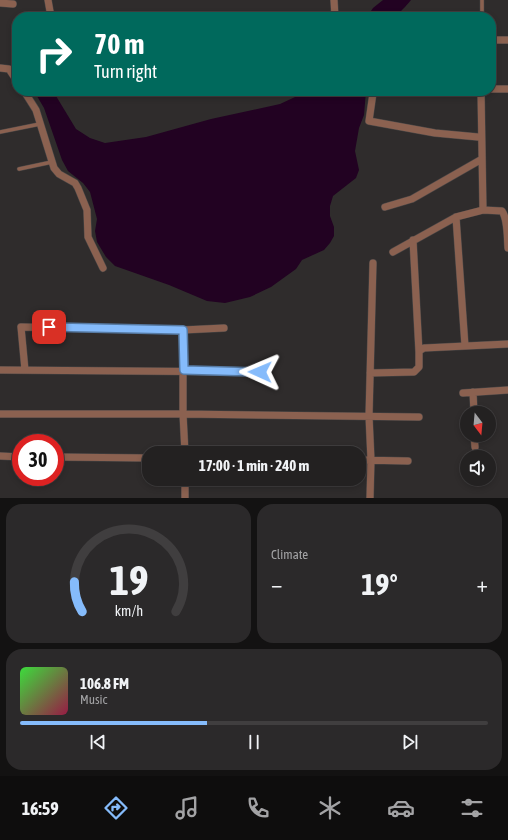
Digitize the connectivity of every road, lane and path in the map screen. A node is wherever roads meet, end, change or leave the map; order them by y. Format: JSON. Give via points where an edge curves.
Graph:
{"nodes":[{"id":1,"x":48,"y":0,"type":"edge"},
{"id":2,"x":334,"y":0,"type":"edge"},
{"id":3,"x":482,"y":0,"type":"edge"},
{"id":4,"x":0,"y":2,"type":"edge"},
{"id":5,"x":13,"y":4,"type":"dead end"},
{"id":6,"x":50,"y":12,"type":"edge"},
{"id":7,"x":335,"y":12,"type":"edge"},
{"id":8,"x":482,"y":12,"type":"edge"},
{"id":9,"x":496,"y":40,"type":"edge"},
{"id":10,"x":508,"y":40,"type":"edge"},
{"id":11,"x":0,"y":68,"type":"edge"},
{"id":12,"x":12,"y":74,"type":"edge"},
{"id":13,"x":496,"y":89,"type":"edge"},
{"id":14,"x":508,"y":89,"type":"edge"},
{"id":15,"x":27,"y":96,"type":"edge"},
{"id":16,"x":373,"y":96,"type":"edge"},
{"id":17,"x":481,"y":96,"type":"edge"},
{"id":18,"x":40,"y":124,"type":"junction"},
{"id":19,"x":0,"y":132,"type":"edge"},
{"id":20,"x":478,"y":138,"type":"dead end"},
{"id":21,"x":482,"y":159,"type":"junction"},
{"id":22,"x":52,"y":162,"type":"junction"},
{"id":23,"x":19,"y":170,"type":"dead end"},
{"id":24,"x":385,"y":208,"type":"dead end"},
{"id":25,"x":482,"y":210,"type":"junction"},
{"id":26,"x":456,"y":217,"type":"junction"},
{"id":27,"x":413,"y":240,"type":"junction"},
{"id":28,"x":508,"y":248,"type":"edge"},
{"id":29,"x":393,"y":252,"type":"dead end"},
{"id":30,"x":373,"y":263,"type":"dead end"},
{"id":31,"x":103,"y":268,"type":"dead end"},
{"id":32,"x":224,"y":328,"type":"dead end"},
{"id":33,"x":183,"y":330,"type":"junction"},
{"id":34,"x":508,"y":344,"type":"edge"},
{"id":35,"x":465,"y":346,"type":"junction"},
{"id":36,"x":419,"y":352,"type":"junction"},
{"id":37,"x":0,"y":370,"type":"edge"},
{"id":38,"x":25,"y":370,"type":"junction"},
{"id":39,"x":184,"y":370,"type":"junction"},
{"id":40,"x":260,"y":372,"type":"dead end"},
{"id":41,"x":370,"y":373,"type":"junction"},
{"id":42,"x":508,"y":390,"type":"edge"},
{"id":43,"x":473,"y":392,"type":"junction"},
{"id":44,"x":463,"y":393,"type":"dead end"},
{"id":45,"x":474,"y":406,"type":"edge"},
{"id":46,"x":0,"y":414,"type":"edge"},
{"id":47,"x":183,"y":414,"type":"junction"},
{"id":48,"x":369,"y":416,"type":"junction"},
{"id":49,"x":419,"y":417,"type":"dead end"},
{"id":50,"x":475,"y":442,"type":"edge"},
{"id":51,"x":185,"y":446,"type":"edge"},
{"id":52,"x":475,"y":446,"type":"dead end"},
{"id":53,"x":0,"y":456,"type":"edge"},
{"id":54,"x":12,"y":457,"type":"edge"},
{"id":55,"x":64,"y":457,"type":"edge"},
{"id":56,"x":142,"y":458,"type":"edge"},
{"id":57,"x":366,"y":460,"type":"edge"},
{"id":58,"x":371,"y":460,"type":"junction"},
{"id":59,"x":408,"y":461,"type":"dead end"},
{"id":60,"x":185,"y":486,"type":"edge"},
{"id":61,"x":185,"y":498,"type":"edge"},
{"id":62,"x":370,"y":498,"type":"edge"}],
"edges":[{"from":1,"to":6,"type":"street"},
{"from":2,"to":7,"type":"street"},
{"from":3,"to":8,"type":"lane"},
{"from":4,"to":5,"type":"street"},
{"from":9,"to":10,"type":"street"},
{"from":11,"to":12,"type":"street","via":[[9,69]]},
{"from":13,"to":14,"type":"street"},
{"from":15,"to":18,"type":"street","via":[[36,110]]},
{"from":16,"to":20,"type":"street","via":[[369,121]]},
{"from":17,"to":21,"type":"street"},
{"from":18,"to":19,"type":"lane"},
{"from":18,"to":22,"type":"street"},
{"from":21,"to":24,"type":"street","via":[[412,199]]},
{"from":21,"to":25,"type":"street"},
{"from":22,"to":23,"type":"lane"},
{"from":22,"to":31,"type":"street","via":[[57,172],[75,183],[78,188],[87,210],[88,237]]},
{"from":25,"to":26,"type":"street"},
{"from":25,"to":28,"type":"street","via":[[502,211],[506,220]]},
{"from":26,"to":27,"type":"street"},
{"from":26,"to":35,"type":"street"},
{"from":27,"to":29,"type":"street"},
{"from":27,"to":36,"type":"street"},
{"from":30,"to":41,"type":"street"},
{"from":32,"to":33,"type":"street"},
{"from":33,"to":38,"type":"street","via":[[21,327]]},
{"from":33,"to":39,"type":"street"},
{"from":34,"to":35,"type":"street"},
{"from":35,"to":36,"type":"street","via":[[424,348]]},
{"from":36,"to":41,"type":"street","via":[[419,367],[414,372]]},
{"from":37,"to":38,"type":"street"},
{"from":38,"to":39,"type":"street"},
{"from":39,"to":40,"type":"street"},
{"from":39,"to":47,"type":"street"},
{"from":41,"to":48,"type":"street"},
{"from":42,"to":43,"type":"street"},
{"from":43,"to":44,"type":"street"},
{"from":43,"to":45,"type":"street"},
{"from":46,"to":47,"type":"street"},
{"from":47,"to":48,"type":"street"},
{"from":47,"to":51,"type":"street"},
{"from":48,"to":49,"type":"street"},
{"from":48,"to":58,"type":"street"},
{"from":50,"to":52,"type":"street"},
{"from":53,"to":54,"type":"street"},
{"from":55,"to":56,"type":"street"},
{"from":57,"to":58,"type":"street"},
{"from":58,"to":59,"type":"street"},
{"from":58,"to":62,"type":"street"},
{"from":60,"to":61,"type":"street"}]}
